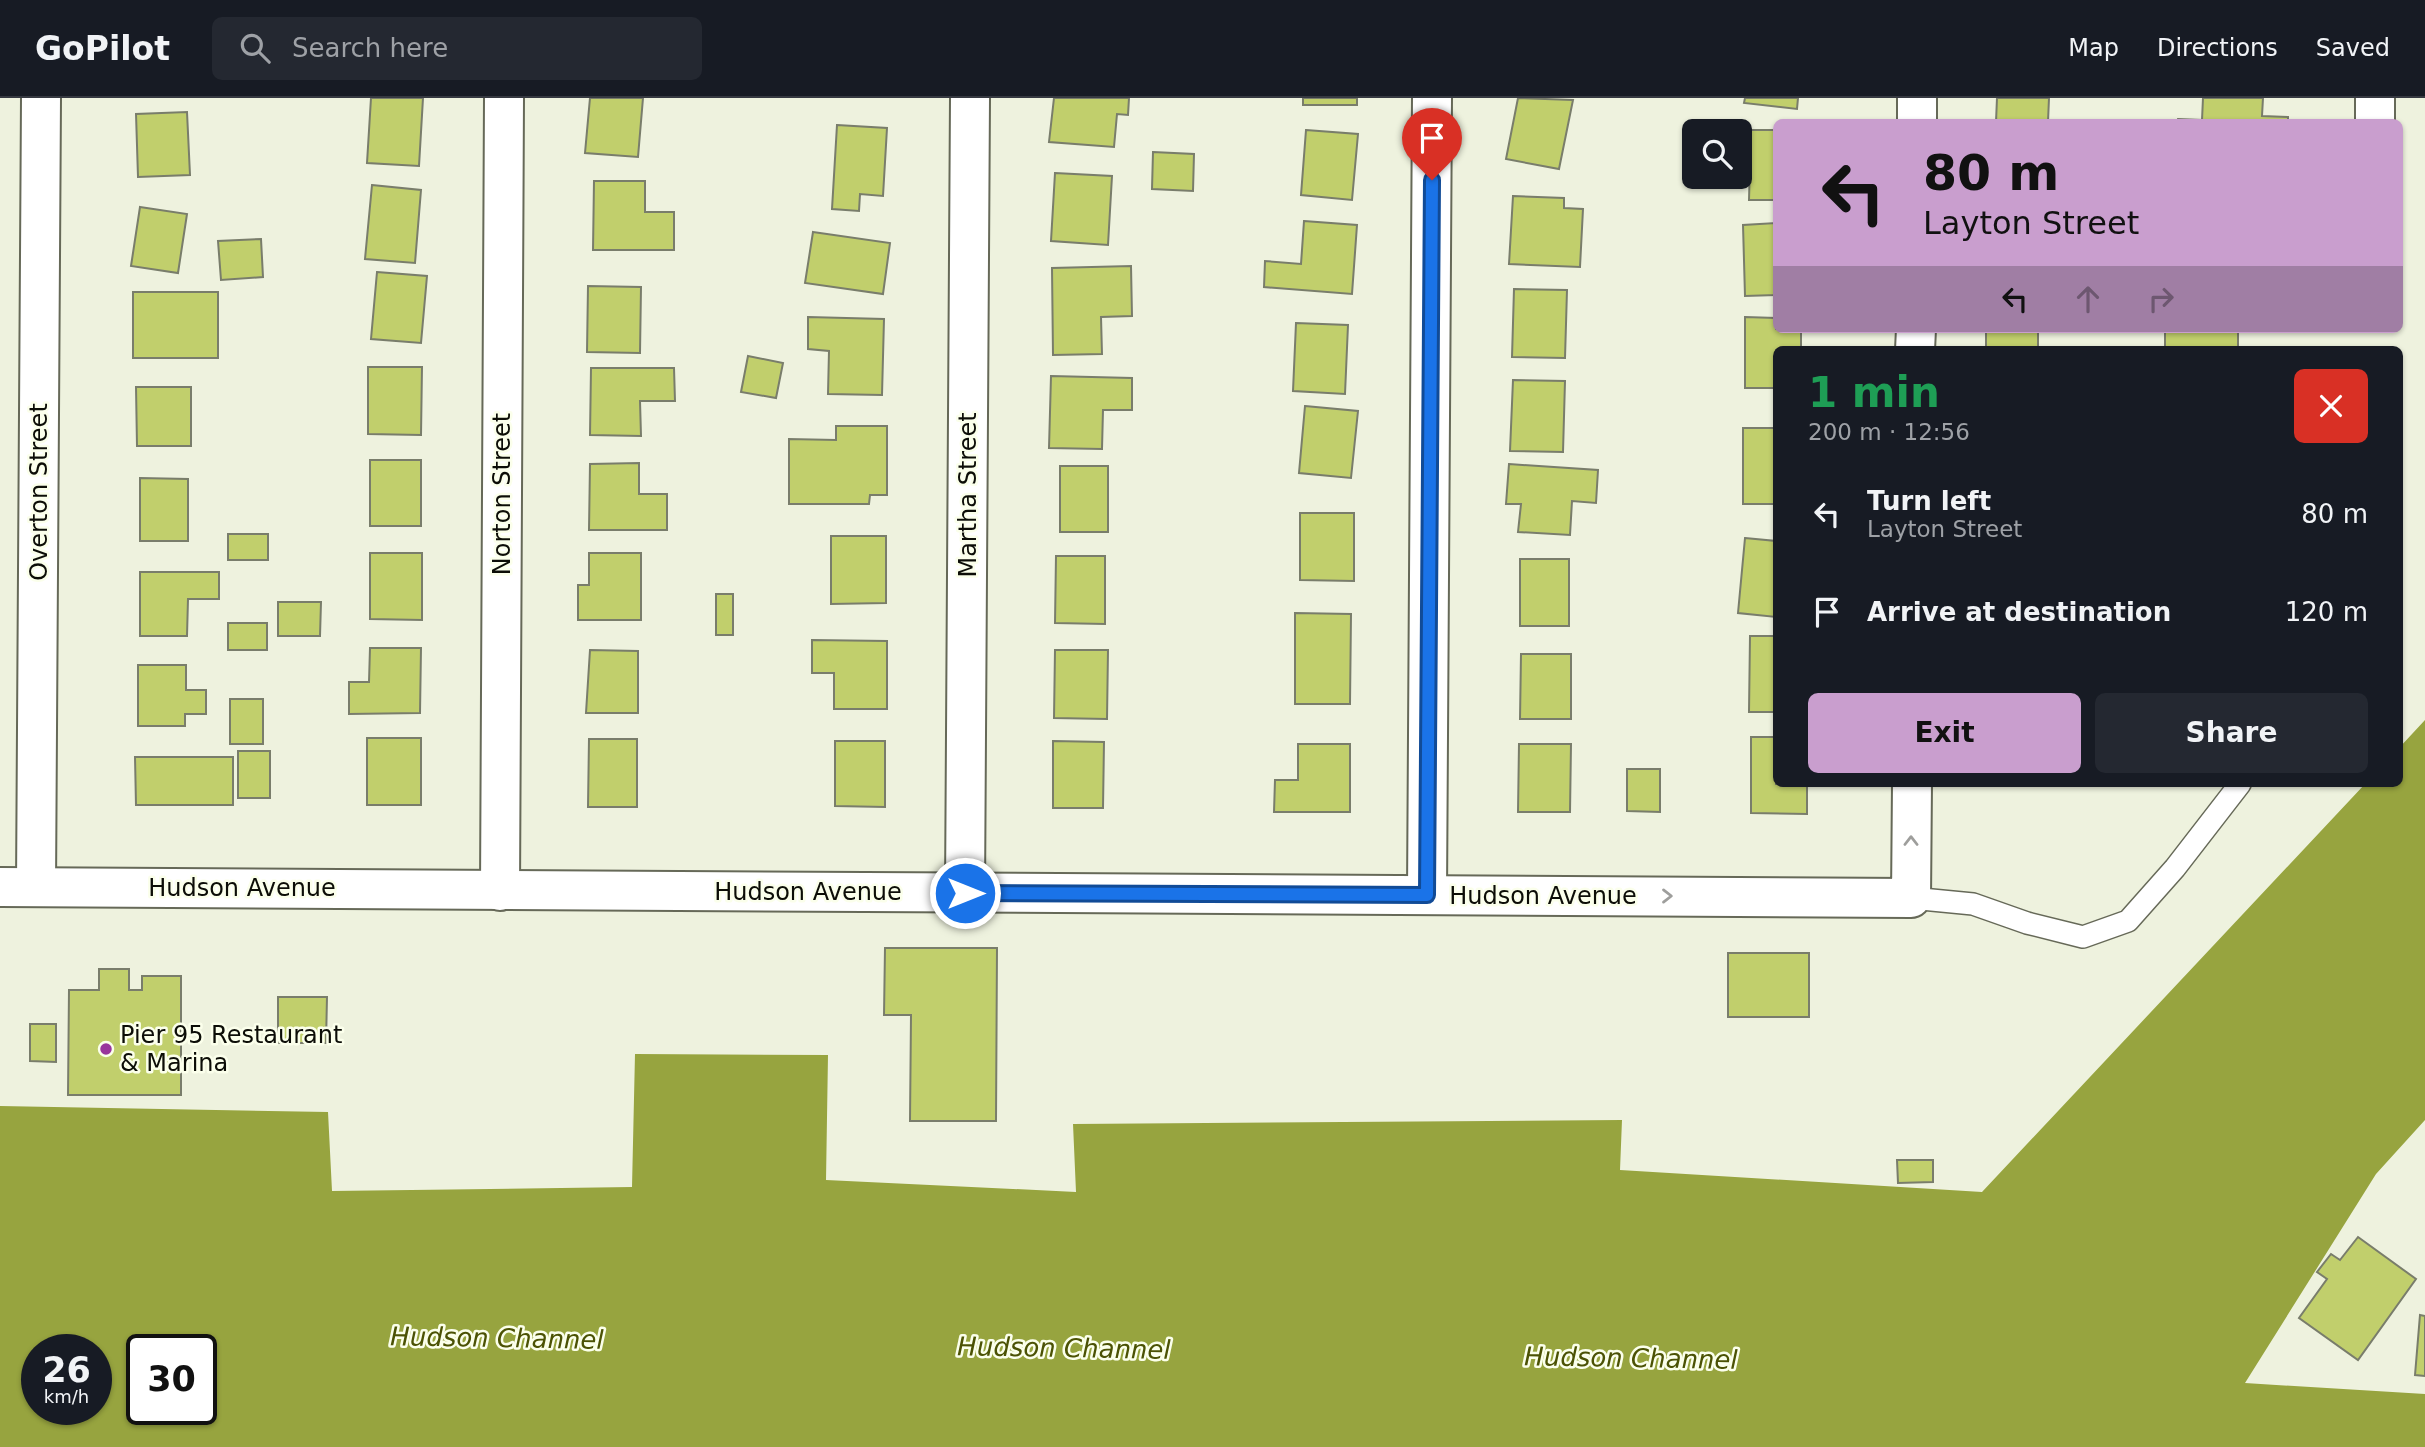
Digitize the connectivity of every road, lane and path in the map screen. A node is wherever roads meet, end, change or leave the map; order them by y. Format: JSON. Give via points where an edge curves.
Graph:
{"nodes":[{"id":1,"x":41,"y":98,"type":"edge"},
{"id":2,"x":504,"y":98,"type":"edge"},
{"id":3,"x":970,"y":98,"type":"edge"},
{"id":4,"x":1432,"y":98,"type":"edge"},
{"id":5,"x":1917,"y":98,"type":"edge"},
{"id":6,"x":2375,"y":98,"type":"edge"},
{"id":7,"x":1917,"y":119,"type":"edge"},
{"id":8,"x":2375,"y":119,"type":"edge"},
{"id":9,"x":1912,"y":787,"type":"edge"},
{"id":10,"x":2238,"y":787,"type":"edge"},
{"id":11,"x":18,"y":887,"type":"edge"},
{"id":12,"x":500,"y":891,"type":"junction"},
{"id":13,"x":965,"y":893,"type":"junction"},
{"id":14,"x":1427,"y":895,"type":"junction"},
{"id":15,"x":1911,"y":898,"type":"junction"}],
"edges":[{"from":1,"to":11,"type":"street","name":"Overton Street"},
{"from":2,"to":12,"type":"street","name":"Norton Street"},
{"from":3,"to":13,"type":"street","name":"Martha Street"},
{"from":4,"to":14,"type":"street"},
{"from":5,"to":7,"type":"street"},
{"from":6,"to":8,"type":"street"},
{"from":15,"to":9,"type":"street","one_way":true},
{"from":10,"to":15,"type":"lane","via":[[2129,921],[2083,937],[1973,904]]},
{"from":11,"to":12,"type":"street","name":"Hudson Avenue"},
{"from":12,"to":13,"type":"street","name":"Hudson Avenue"},
{"from":13,"to":14,"type":"street","name":"Hudson Avenue"},
{"from":14,"to":15,"type":"street","name":"Hudson Avenue","one_way":true}]}
